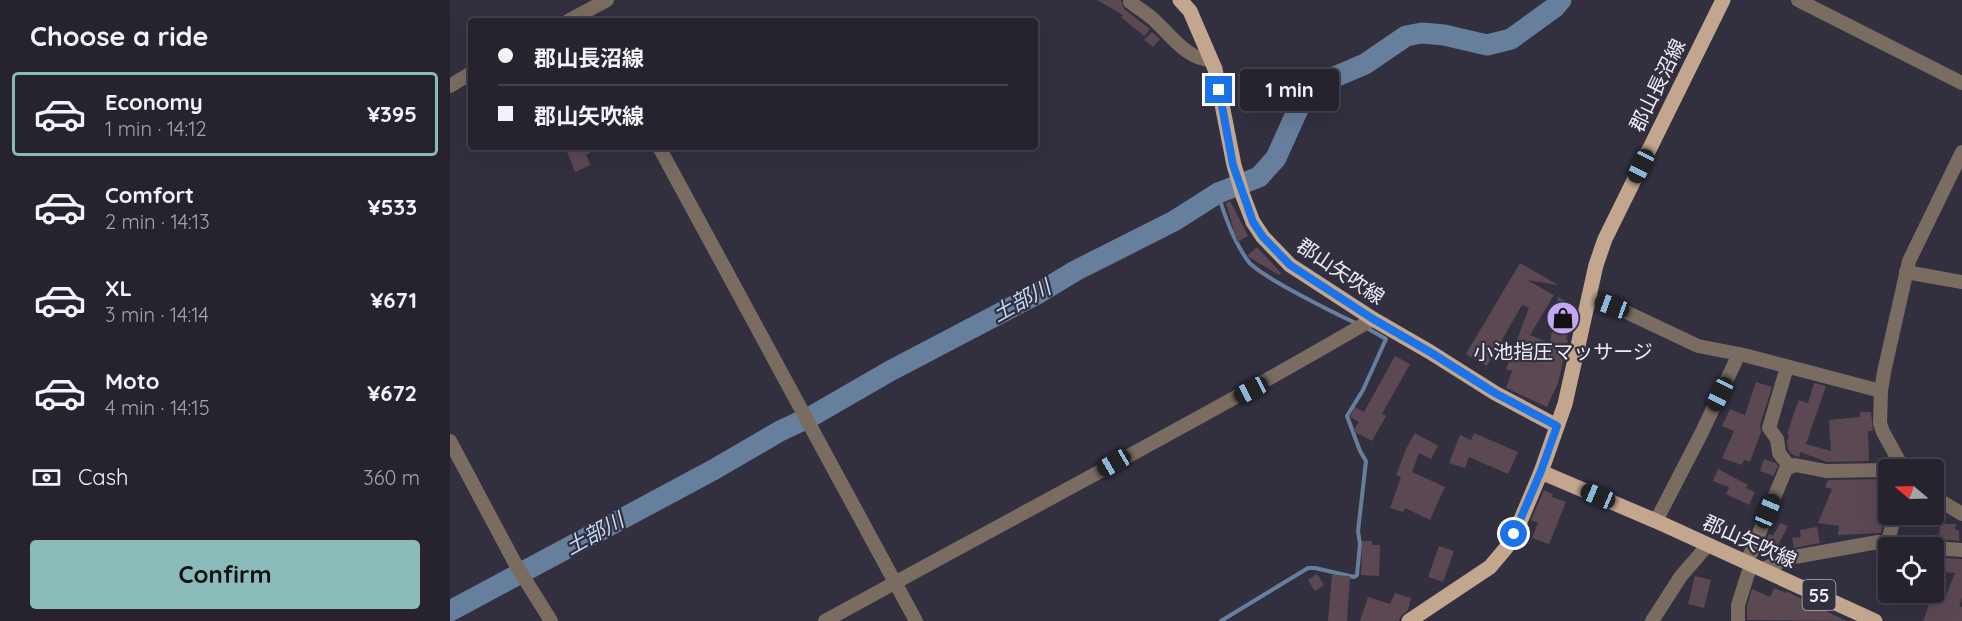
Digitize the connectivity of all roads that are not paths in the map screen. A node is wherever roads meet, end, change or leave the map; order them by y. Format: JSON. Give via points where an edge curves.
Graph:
{"nodes":[{"id":1,"x":607,"y":0,"type":"edge"},
{"id":2,"x":1180,"y":0,"type":"edge"},
{"id":3,"x":1723,"y":0,"type":"edge"},
{"id":4,"x":1798,"y":0,"type":"edge"},
{"id":5,"x":1130,"y":2,"type":"dead end"},
{"id":6,"x":589,"y":16,"type":"edge"},
{"id":7,"x":1211,"y":60,"type":"junction"},
{"id":8,"x":468,"y":75,"type":"edge"},
{"id":9,"x":1962,"y":83,"type":"edge"},
{"id":10,"x":450,"y":86,"type":"edge"},
{"id":11,"x":661,"y":150,"type":"edge"},
{"id":12,"x":1962,"y":152,"type":"edge"},
{"id":13,"x":1906,"y":272,"type":"junction"},
{"id":14,"x":1962,"y":282,"type":"edge"},
{"id":15,"x":1589,"y":299,"type":"junction"},
{"id":16,"x":1373,"y":319,"type":"junction"},
{"id":17,"x":1738,"y":354,"type":"junction"},
{"id":18,"x":1787,"y":367,"type":"junction"},
{"id":19,"x":1881,"y":392,"type":"junction"},
{"id":20,"x":1557,"y":426,"type":"junction"},
{"id":21,"x":450,"y":441,"type":"edge"},
{"id":22,"x":1893,"y":459,"type":"edge"},
{"id":23,"x":1789,"y":466,"type":"junction"},
{"id":24,"x":1878,"y":470,"type":"edge"},
{"id":25,"x":1541,"y":471,"type":"junction"},
{"id":26,"x":1944,"y":503,"type":"edge"},
{"id":27,"x":1962,"y":514,"type":"edge"},
{"id":28,"x":1656,"y":521,"type":"junction"},
{"id":29,"x":1878,"y":542,"type":"edge"},
{"id":30,"x":1707,"y":546,"type":"junction"},
{"id":31,"x":1944,"y":549,"type":"edge"},
{"id":32,"x":1962,"y":550,"type":"edge"},
{"id":33,"x":1754,"y":565,"type":"junction"},
{"id":34,"x":895,"y":582,"type":"junction"},
{"id":35,"x":551,"y":621,"type":"edge"},
{"id":36,"x":825,"y":621,"type":"edge"},
{"id":37,"x":916,"y":621,"type":"edge"},
{"id":38,"x":1409,"y":621,"type":"edge"},
{"id":39,"x":1652,"y":621,"type":"edge"},
{"id":40,"x":1738,"y":621,"type":"edge"},
{"id":41,"x":1875,"y":621,"type":"edge"}],
"edges":[{"from":1,"to":6,"type":"street"},
{"from":2,"to":7,"type":"main road","name":"郡山矢吹線","via":[[1190,11]]},
{"from":3,"to":15,"type":"main road","name":"郡山長沼線","via":[[1605,239]]},
{"from":4,"to":9,"type":"street"},
{"from":5,"to":7,"type":"street","via":[[1184,49]]},
{"from":7,"to":16,"type":"main road","name":"郡山矢吹線","via":[[1233,165],[1253,222],[1290,265]]},
{"from":8,"to":10,"type":"street"},
{"from":11,"to":34,"type":"street"},
{"from":12,"to":13,"type":"street","via":[[1917,241]]},
{"from":13,"to":14,"type":"street"},
{"from":13,"to":19,"type":"street"},
{"from":15,"to":17,"type":"street","via":[[1624,310],[1698,346]]},
{"from":15,"to":20,"type":"main road","name":"郡山長沼線"},
{"from":16,"to":20,"type":"main road","name":"郡山矢吹線"},
{"from":16,"to":34,"type":"street"},
{"from":17,"to":18,"type":"street"},
{"from":17,"to":28,"type":"street"},
{"from":18,"to":19,"type":"street"},
{"from":18,"to":23,"type":"street","via":[[1769,429]]},
{"from":19,"to":22,"type":"street","via":[[1882,432]]},
{"from":20,"to":25,"type":"main road","name":"郡山長沼線"},
{"from":21,"to":35,"type":"street","via":[[516,565]]},
{"from":23,"to":24,"type":"street","via":[[1832,471]]},
{"from":23,"to":33,"type":"street"},
{"from":25,"to":28,"type":"main road","name":"郡山矢吹線","number":"55"},
{"from":25,"to":38,"type":"main road","name":"郡山長沼線","via":[[1519,524],[1498,559]]},
{"from":26,"to":27,"type":"street"},
{"from":28,"to":30,"type":"main road","name":"郡山矢吹線","number":"55"},
{"from":29,"to":33,"type":"street"},
{"from":30,"to":33,"type":"main road","name":"郡山矢吹線","number":"55"},
{"from":30,"to":39,"type":"street","via":[[1681,576]]},
{"from":31,"to":32,"type":"street"},
{"from":33,"to":40,"type":"street","via":[[1738,605]]},
{"from":33,"to":41,"type":"main road","name":"郡山矢吹線","number":"55"},
{"from":34,"to":36,"type":"street"},
{"from":34,"to":37,"type":"street"}]}
